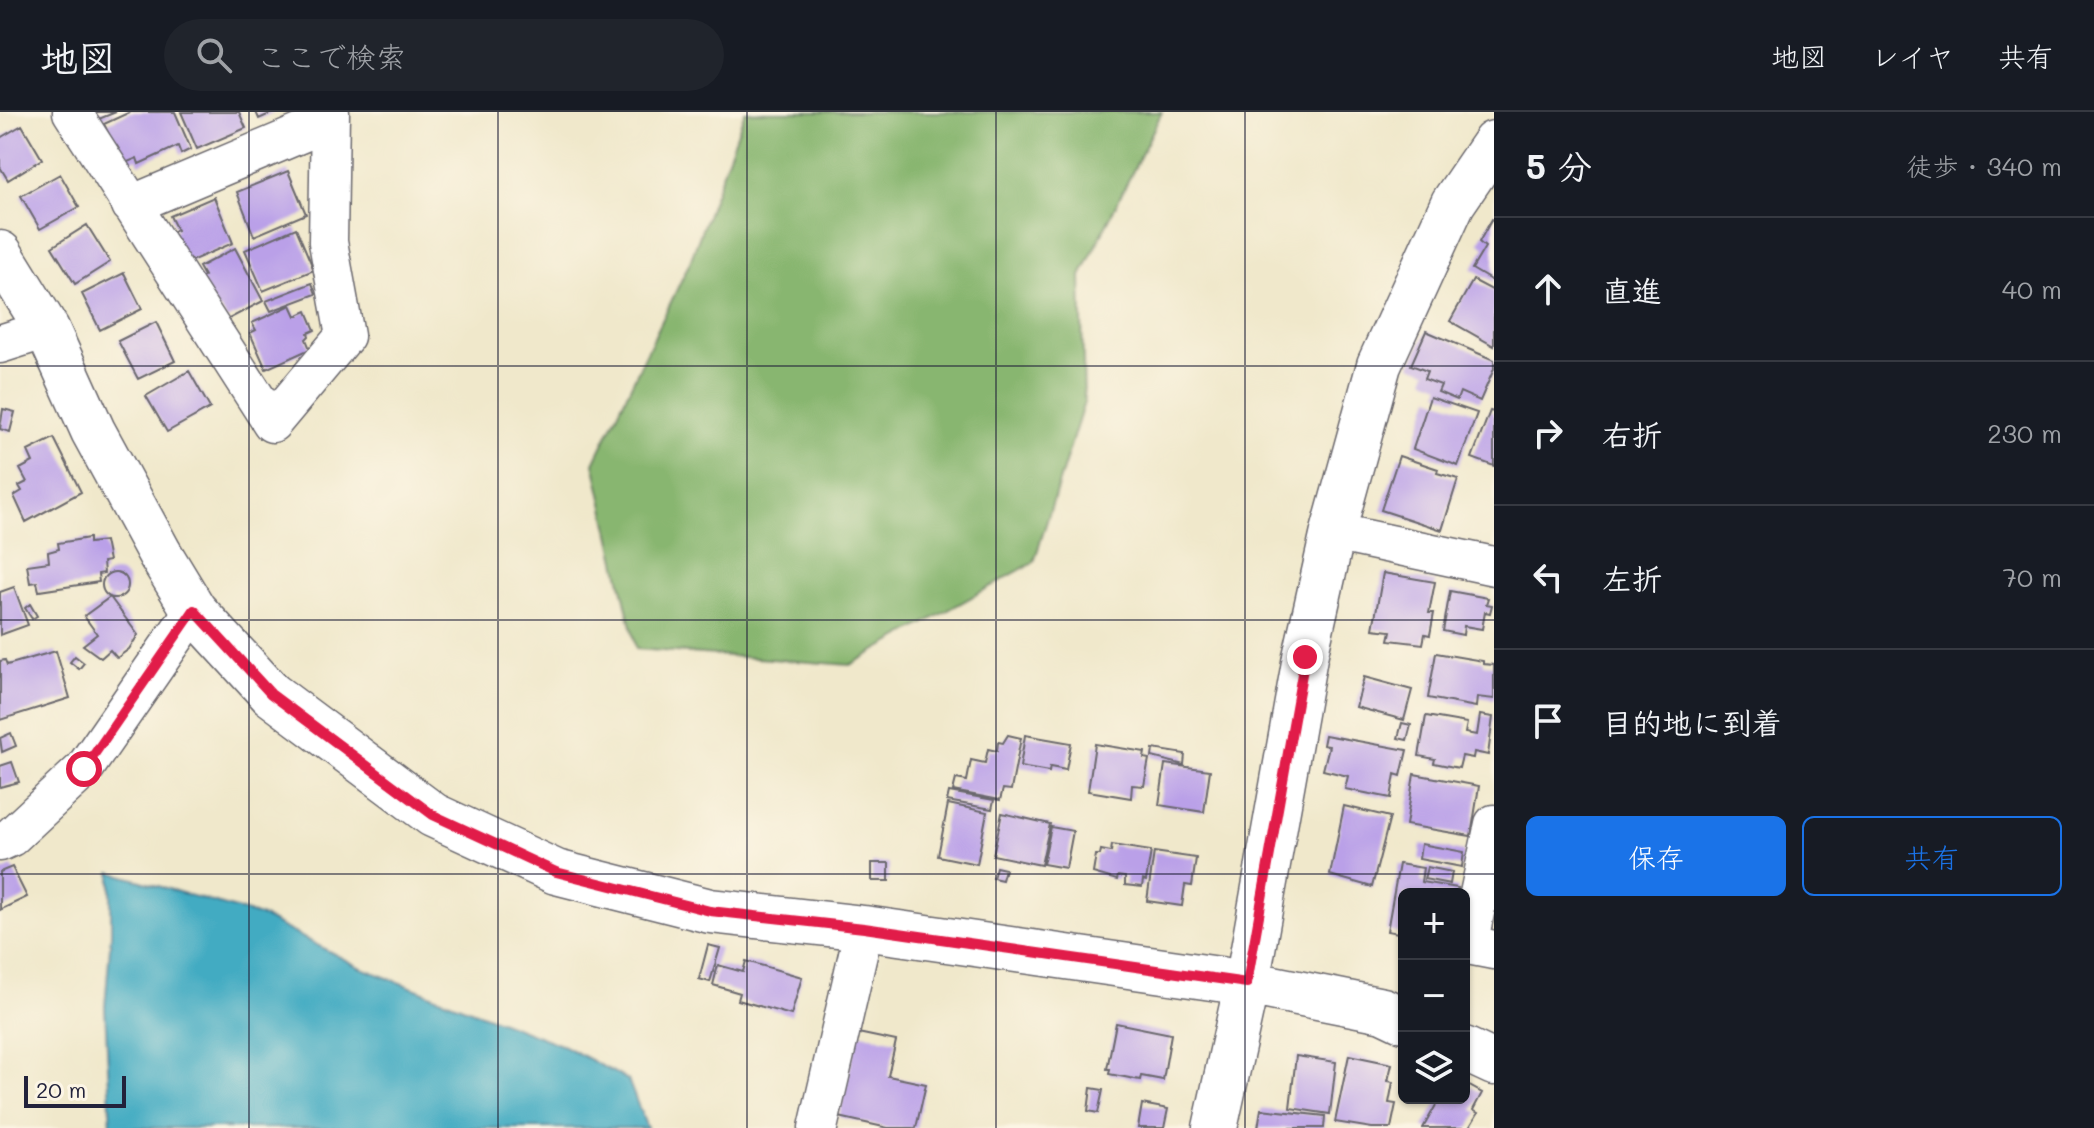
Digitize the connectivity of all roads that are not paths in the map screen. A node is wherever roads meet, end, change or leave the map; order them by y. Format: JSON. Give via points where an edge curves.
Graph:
{"nodes":[{"id":1,"x":72,"y":112,"type":"edge"},
{"id":2,"x":330,"y":117,"type":"edge"},
{"id":3,"x":1494,"y":143,"type":"edge"},
{"id":4,"x":131,"y":205,"type":"junction"},
{"id":5,"x":0,"y":253,"type":"edge"},
{"id":6,"x":47,"y":329,"type":"junction"},
{"id":7,"x":0,"y":344,"type":"edge"},
{"id":8,"x":1333,"y":532,"type":"junction"},
{"id":9,"x":1494,"y":566,"type":"edge"},
{"id":10,"x":194,"y":610,"type":"junction"},
{"id":11,"x":1494,"y":824,"type":"edge"},
{"id":12,"x":0,"y":842,"type":"edge"},
{"id":13,"x":864,"y":928,"type":"junction"},
{"id":14,"x":1494,"y":950,"type":"edge"},
{"id":15,"x":1247,"y":983,"type":"junction"},
{"id":16,"x":1398,"y":1017,"type":"edge"},
{"id":17,"x":1470,"y":1052,"type":"edge"},
{"id":18,"x":1494,"y":1063,"type":"edge"},
{"id":19,"x":818,"y":1128,"type":"edge"},
{"id":20,"x":1215,"y":1128,"type":"edge"}],
"edges":[{"from":1,"to":4,"type":"street"},
{"from":2,"to":4,"type":"street"},
{"from":2,"to":4,"type":"street","via":[[328,242],[345,336],[272,423]]},
{"from":3,"to":8,"type":"street","via":[[1453,203],[1379,365]]},
{"from":5,"to":6,"type":"street"},
{"from":6,"to":7,"type":"street"},
{"from":6,"to":10,"type":"street","via":[[93,431]]},
{"from":8,"to":9,"type":"street"},
{"from":8,"to":15,"type":"street","via":[[1305,657]]},
{"from":10,"to":12,"type":"street","via":[[84,769]]},
{"from":10,"to":13,"type":"street","via":[[271,694],[433,815],[556,872],[710,911]]},
{"from":11,"to":14,"type":"street","via":[[1468,945]]},
{"from":13,"to":15,"type":"street"},
{"from":13,"to":19,"type":"street"},
{"from":15,"to":16,"type":"street"},
{"from":15,"to":20,"type":"street"},
{"from":17,"to":18,"type":"street"}]}
